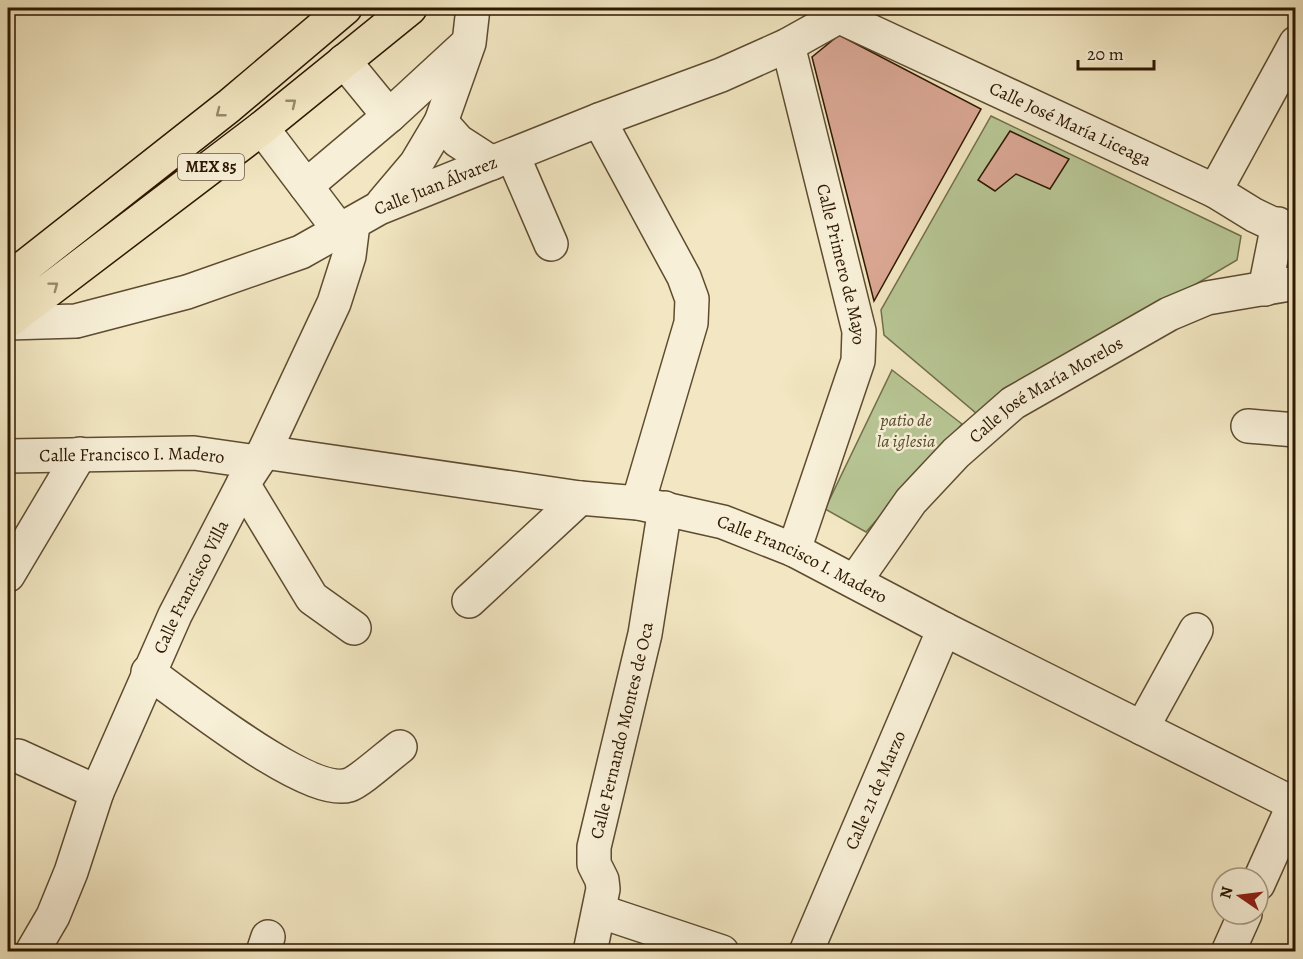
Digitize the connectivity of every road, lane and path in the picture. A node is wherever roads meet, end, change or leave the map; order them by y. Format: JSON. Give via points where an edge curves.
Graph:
{"nodes":[{"id":1,"x":345,"y":8,"type":"edge"},
{"id":2,"x":410,"y":8,"type":"edge"},
{"id":3,"x":473,"y":8,"type":"edge"},
{"id":4,"x":847,"y":12,"type":"edge"},
{"id":5,"x":469,"y":43,"type":"junction"},
{"id":6,"x":1296,"y":43,"type":"edge"},
{"id":7,"x":788,"y":45,"type":"junction"},
{"id":8,"x":344,"y":61,"type":"junction"},
{"id":9,"x":389,"y":116,"type":"junction"},
{"id":10,"x":599,"y":120,"type":"junction"},
{"id":11,"x":441,"y":122,"type":"junction"},
{"id":12,"x":262,"y":128,"type":"junction"},
{"id":13,"x":502,"y":159,"type":"junction"},
{"id":14,"x":306,"y":186,"type":"junction"},
{"id":15,"x":1215,"y":191,"type":"junction"},
{"id":16,"x":358,"y":221,"type":"junction"},
{"id":17,"x":1287,"y":229,"type":"edge"},
{"id":18,"x":551,"y":244,"type":"dead end"},
{"id":19,"x":8,"y":280,"type":"edge"},
{"id":20,"x":1280,"y":286,"type":"edge"},
{"id":21,"x":8,"y":322,"type":"edge"},
{"id":22,"x":1248,"y":426,"type":"dead end"},
{"id":23,"x":1296,"y":430,"type":"edge"},
{"id":24,"x":80,"y":454,"type":"junction"},
{"id":25,"x":8,"y":456,"type":"edge"},
{"id":26,"x":255,"y":466,"type":"junction"},
{"id":27,"x":580,"y":498,"type":"junction"},
{"id":28,"x":652,"y":506,"type":"junction"},
{"id":29,"x":795,"y":550,"type":"junction"},
{"id":30,"x":8,"y":575,"type":"edge"},
{"id":31,"x":855,"y":581,"type":"junction"},
{"id":32,"x":469,"y":601,"type":"dead end"},
{"id":33,"x":354,"y":628,"type":"dead end"},
{"id":34,"x":944,"y":629,"type":"junction"},
{"id":35,"x":1196,"y":630,"type":"dead end"},
{"id":36,"x":148,"y":672,"type":"junction"},
{"id":37,"x":1142,"y":728,"type":"junction"},
{"id":38,"x":400,"y":747,"type":"dead end"},
{"id":39,"x":18,"y":756,"type":"dead end"},
{"id":40,"x":97,"y":792,"type":"junction"},
{"id":41,"x":1295,"y":804,"type":"edge"},
{"id":42,"x":1266,"y":866,"type":"edge"},
{"id":43,"x":599,"y":911,"type":"junction"},
{"id":44,"x":1239,"y":926,"type":"edge"},
{"id":45,"x":669,"y":943,"type":"edge"},
{"id":46,"x":32,"y":951,"type":"edge"},
{"id":47,"x":590,"y":951,"type":"edge"},
{"id":48,"x":722,"y":951,"type":"edge"},
{"id":49,"x":806,"y":951,"type":"edge"},
{"id":50,"x":1228,"y":951,"type":"edge"}],
"edges":[{"from":1,"to":19,"type":"main road","number":"MEX 85","one_way":true,"via":[[229,106]]},
{"from":2,"to":8,"type":"main road","number":"MEX 85"},
{"from":3,"to":5,"type":"street"},
{"from":4,"to":7,"type":"street","name":"Calle Juan Álvarez"},
{"from":4,"to":15,"type":"street","name":"Calle José María Liceaga"},
{"from":5,"to":9,"type":"street"},
{"from":5,"to":11,"type":"street"},
{"from":6,"to":15,"type":"street"},
{"from":7,"to":10,"type":"street","name":"Calle Juan Álvarez","via":[[721,75]]},
{"from":7,"to":29,"type":"street","name":"Calle Primero de Mayo","via":[[859,331],[858,361]]},
{"from":8,"to":9,"type":"street"},
{"from":12,"to":8,"type":"main road","number":"MEX 85","one_way":true},
{"from":9,"to":14,"type":"street"},
{"from":10,"to":13,"type":"street","name":"Calle Juan Álvarez"},
{"from":10,"to":28,"type":"street","name":"Calle Fernando Montes de Oca","via":[[684,277],[692,299],[691,323]]},
{"from":11,"to":13,"type":"street","via":[[458,141]]},
{"from":11,"to":16,"type":"street","via":[[416,164]]},
{"from":12,"to":14,"type":"street"},
{"from":21,"to":12,"type":"main road","number":"MEX 85","one_way":true},
{"from":13,"to":16,"type":"street","name":"Calle Juan Álvarez"},
{"from":13,"to":18,"type":"street"},
{"from":14,"to":16,"type":"street"},
{"from":15,"to":17,"type":"street","name":"Calle José María Liceaga","via":[[1254,215]]},
{"from":16,"to":21,"type":"street","name":"Calle Juan Álvarez","via":[[301,252],[187,292],[76,321]]},
{"from":16,"to":26,"type":"street","name":"Calle Francisco Villa","via":[[334,303]]},
{"from":17,"to":20,"type":"street"},
{"from":20,"to":31,"type":"street","name":"Calle José María Morelos","via":[[1207,298],[1169,314],[1013,403],[956,453],[911,501]]},
{"from":22,"to":23,"type":"street"},
{"from":24,"to":25,"type":"street","name":"Calle Francisco I. Madero"},
{"from":24,"to":26,"type":"street","name":"Calle Francisco I. Madero","via":[[194,453]]},
{"from":24,"to":30,"type":"street"},
{"from":26,"to":27,"type":"street","name":"Calle Francisco I. Madero"},
{"from":26,"to":33,"type":"street","via":[[312,598]]},
{"from":26,"to":36,"type":"street","name":"Calle Francisco Villa"},
{"from":27,"to":28,"type":"street","name":"Calle Francisco I. Madero"},
{"from":27,"to":32,"type":"street"},
{"from":28,"to":29,"type":"street","name":"Calle Francisco I. Madero","via":[[723,522]]},
{"from":28,"to":43,"type":"street","name":"Calle Fernando Montes de Oca","via":[[645,634],[594,847],[594,864],[602,880]]},
{"from":29,"to":31,"type":"street","name":"Calle Francisco I. Madero"},
{"from":31,"to":34,"type":"street","name":"Calle Francisco I. Madero"},
{"from":34,"to":37,"type":"street","name":"Calle Francisco I. Madero"},
{"from":34,"to":49,"type":"street","name":"Calle 21 de Marzo"},
{"from":35,"to":37,"type":"street"},
{"from":36,"to":38,"type":"street","via":[[293,772],[326,785],[349,785]]},
{"from":36,"to":40,"type":"street","name":"Calle Francisco Villa"},
{"from":37,"to":41,"type":"street","name":"Calle Francisco I. Madero"},
{"from":39,"to":40,"type":"street"},
{"from":40,"to":46,"type":"street","name":"Calle Francisco Villa","via":[[71,872],[53,916]]},
{"from":41,"to":42,"type":"street"},
{"from":43,"to":45,"type":"street"},
{"from":43,"to":47,"type":"street","name":"Calle Fernando Montes de Oca"},
{"from":44,"to":50,"type":"street"},
{"from":45,"to":48,"type":"street"}]}
